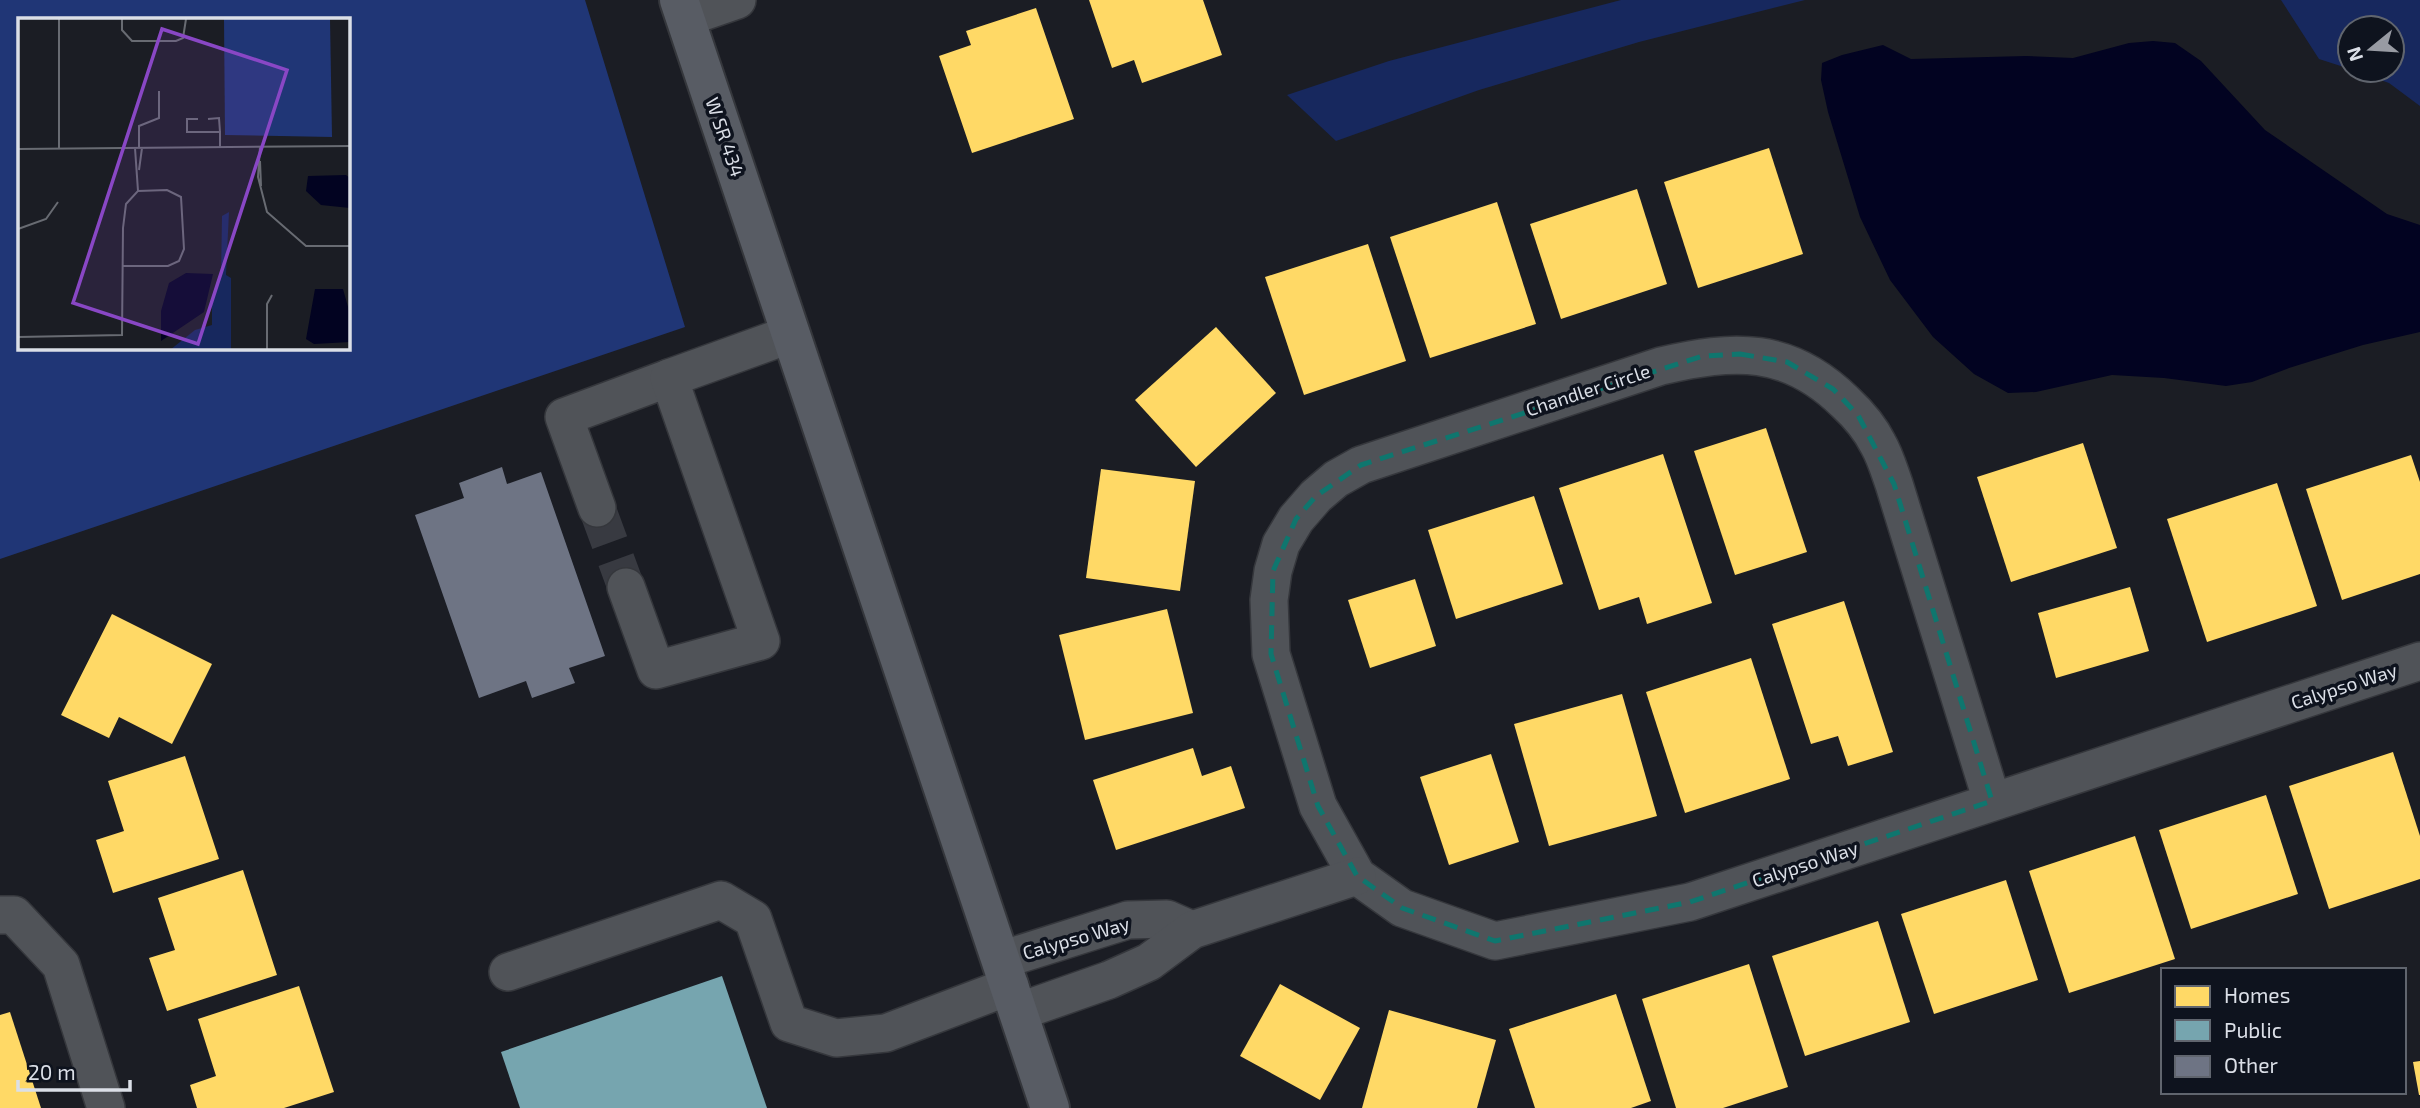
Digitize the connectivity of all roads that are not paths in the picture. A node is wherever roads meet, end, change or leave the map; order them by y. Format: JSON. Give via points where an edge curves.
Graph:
{"nodes":[{"id":1,"x":737,"y":0,"type":"edge"},
{"id":2,"x":682,"y":9,"type":"edge"},
{"id":3,"x":791,"y":334,"type":"junction"},
{"id":4,"x":669,"y":378,"type":"junction"},
{"id":5,"x":597,"y":508,"type":"tunnel mouth"},
{"id":6,"x":626,"y":587,"type":"tunnel mouth"},
{"id":7,"x":2420,"y":661,"type":"edge"},
{"id":8,"x":1992,"y":801,"type":"junction"},
{"id":9,"x":1357,"y":876,"type":"junction"},
{"id":10,"x":0,"y":915,"type":"edge"},
{"id":11,"x":1192,"y":929,"type":"junction"},
{"id":12,"x":508,"y":972,"type":"dead end"},
{"id":13,"x":1010,"y":986,"type":"junction"},
{"id":14,"x":106,"y":1108,"type":"edge"},
{"id":15,"x":1050,"y":1108,"type":"edge"}],
"edges":[{"from":1,"to":2,"type":"street"},
{"from":2,"to":3,"type":"main road","name":"W SR 434"},
{"from":3,"to":4,"type":"street"},
{"from":3,"to":13,"type":"main road","name":"W SR 434"},
{"from":4,"to":5,"type":"street","via":[[564,417]]},
{"from":4,"to":6,"type":"street","via":[[761,641],[656,670]]},
{"from":7,"to":8,"type":"street","name":"Calypso Way"},
{"from":8,"to":9,"type":"street","name":"Calypso Way","via":[[1690,902],[1495,941],[1402,908]]},
{"from":8,"to":9,"type":"street","name":"Chandler Circle","via":[[1899,497],[1878,443],[1833,389],[1809,372],[1763,357],[1703,356],[1361,465],[1336,480],[1296,519],[1281,544],[1273,571],[1271,654],[1318,806]]},
{"from":9,"to":11,"type":"street"},
{"from":10,"to":14,"type":"street","via":[[14,915],[61,965]]},
{"from":11,"to":13,"type":"street","via":[[1149,962],[1109,980]]},
{"from":11,"to":13,"type":"street","name":"Calypso Way","via":[[1167,919],[1128,920]]},
{"from":12,"to":13,"type":"street","via":[[721,900],[753,919],[789,1023],[836,1038],[886,1033]]},
{"from":13,"to":15,"type":"main road","name":"W SR 434"}]}
